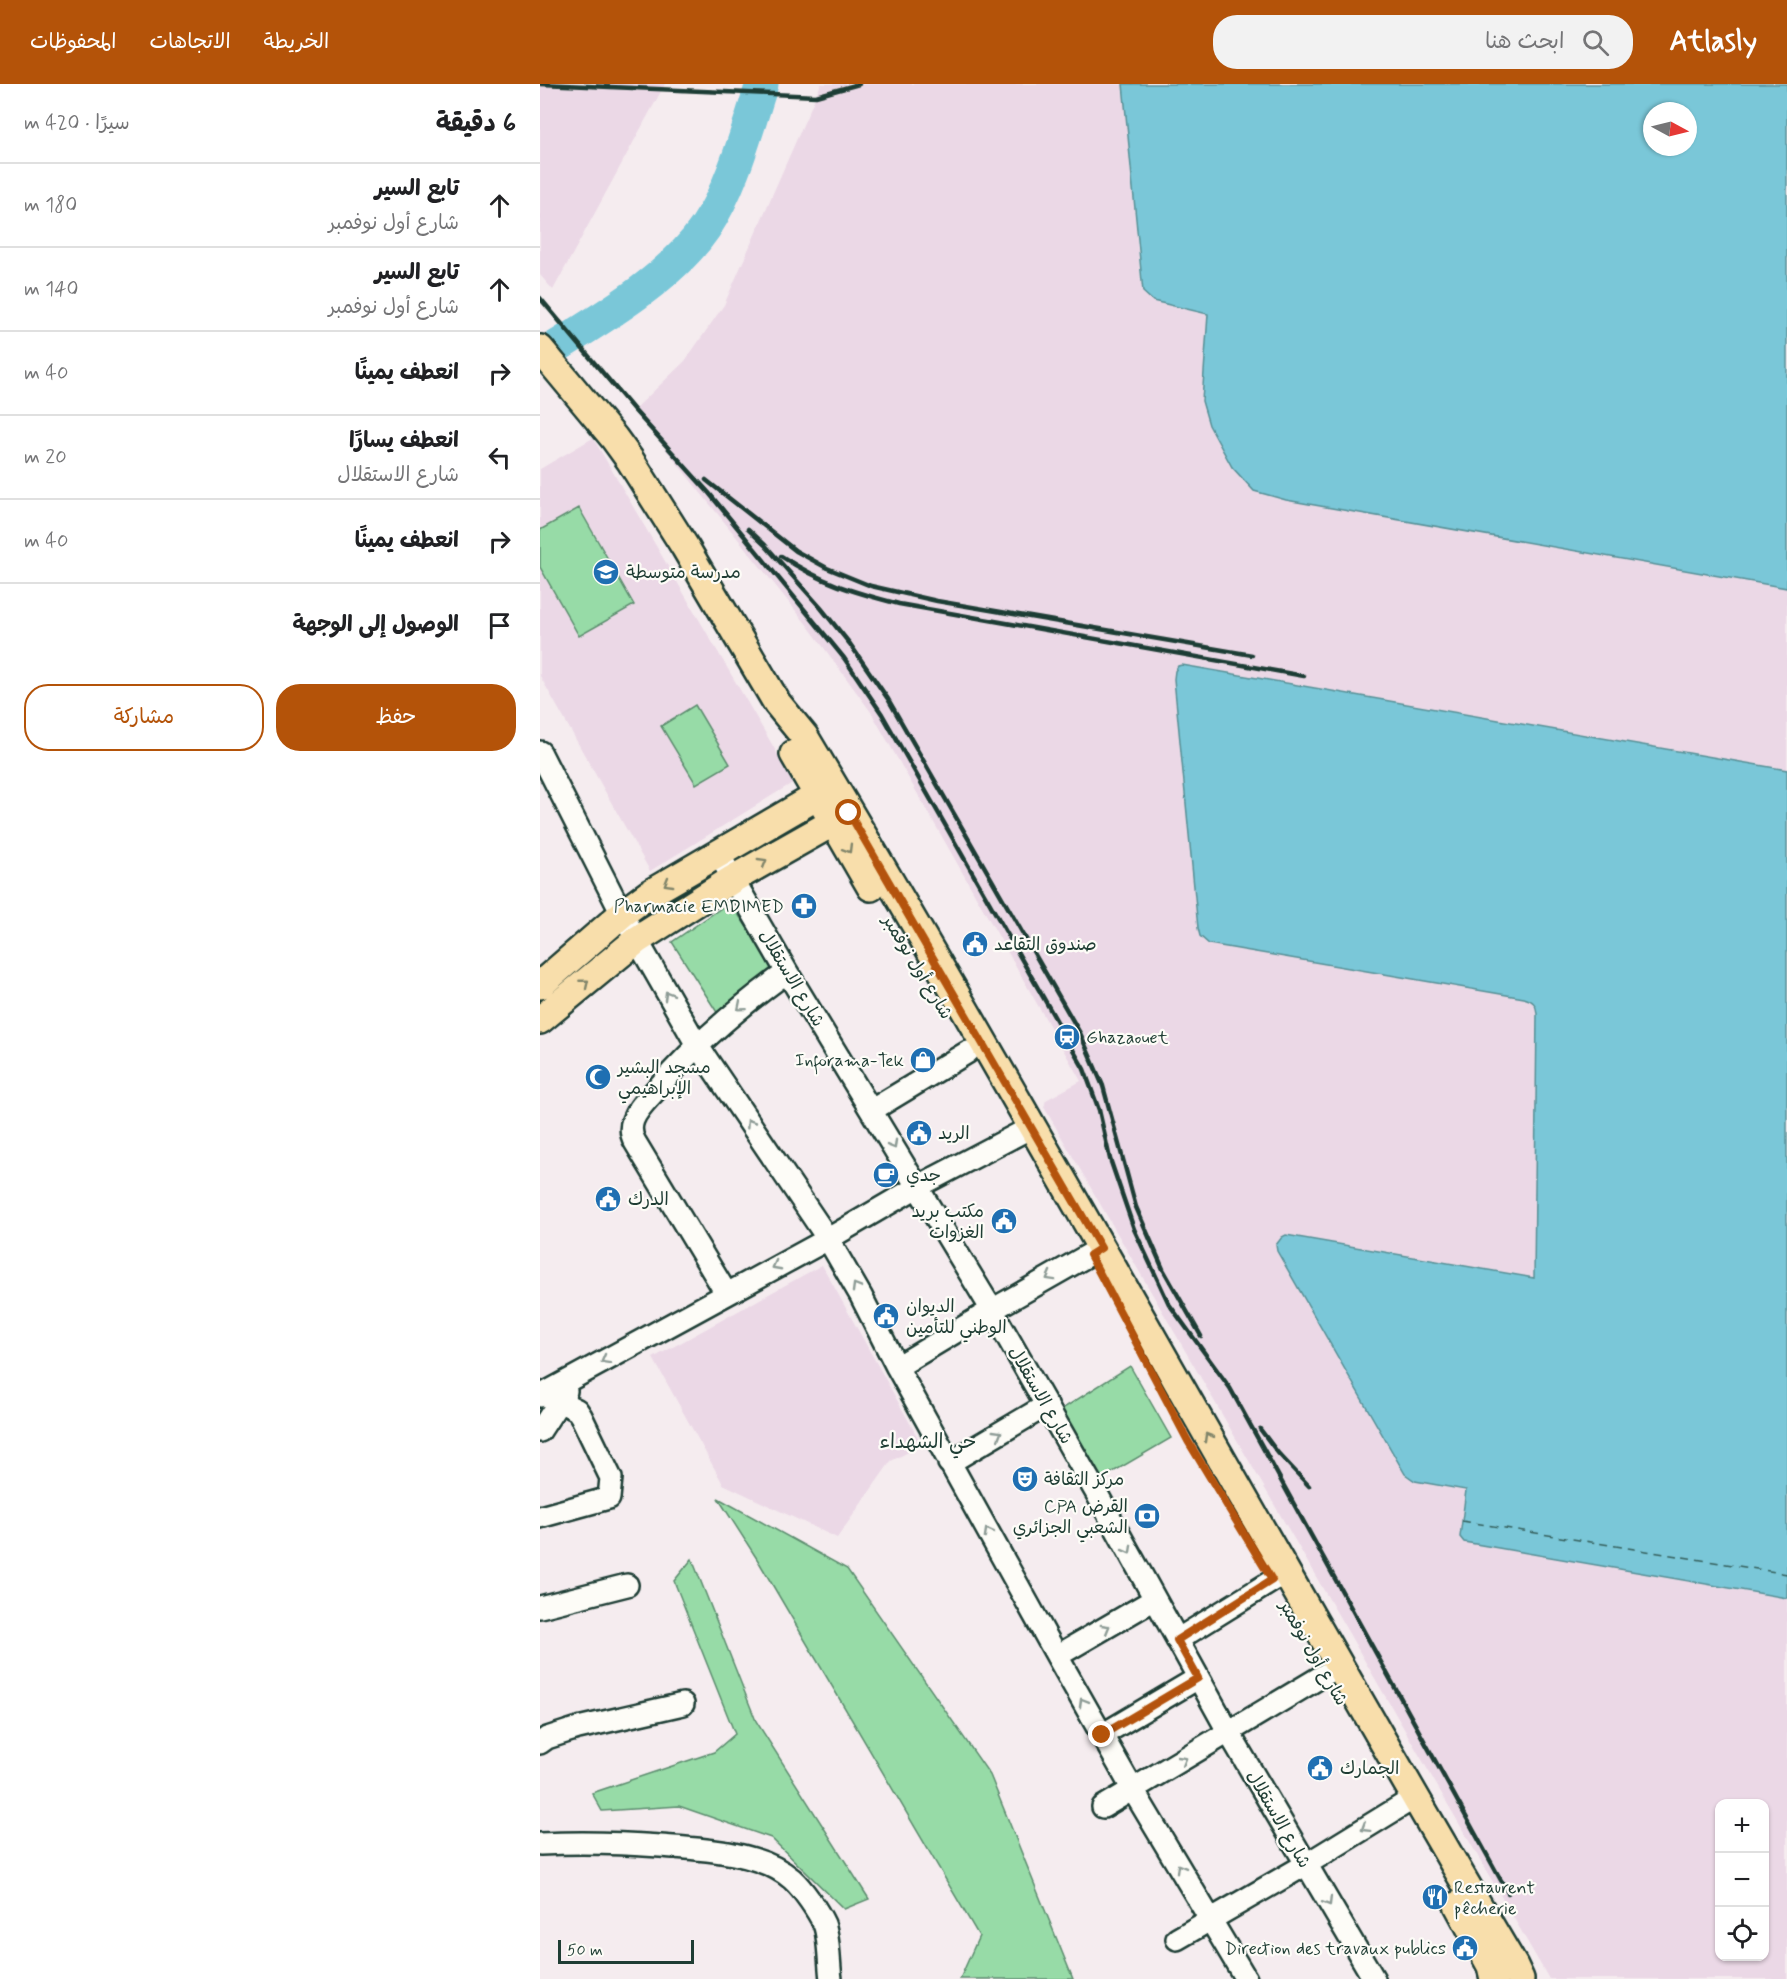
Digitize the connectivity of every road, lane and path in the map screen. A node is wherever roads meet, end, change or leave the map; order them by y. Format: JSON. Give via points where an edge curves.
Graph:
{"nodes":[{"id":1,"x":540,"y":349,"type":"edge"},
{"id":2,"x":540,"y":752,"type":"edge"},
{"id":3,"x":825,"y":791,"type":"junction"},
{"id":4,"x":841,"y":818,"type":"junction"},
{"id":5,"x":719,"y":854,"type":"junction"},
{"id":6,"x":733,"y":879,"type":"junction"},
{"id":7,"x":622,"y":914,"type":"junction"},
{"id":8,"x":637,"y":940,"type":"junction"},
{"id":9,"x":787,"y":972,"type":"junction"},
{"id":10,"x":540,"y":985,"type":"edge"},
{"id":11,"x":540,"y":1020,"type":"edge"},
{"id":12,"x":698,"y":1045,"type":"junction"},
{"id":13,"x":968,"y":1052,"type":"junction"},
{"id":14,"x":872,"y":1110,"type":"junction"},
{"id":15,"x":1025,"y":1130,"type":"junction"},
{"id":16,"x":917,"y":1186,"type":"junction"},
{"id":17,"x":828,"y":1239,"type":"junction"},
{"id":18,"x":1095,"y":1252,"type":"junction"},
{"id":19,"x":726,"y":1293,"type":"junction"},
{"id":20,"x":993,"y":1310,"type":"junction"},
{"id":21,"x":897,"y":1367,"type":"junction"},
{"id":22,"x":550,"y":1398,"type":"edge"},
{"id":23,"x":1047,"y":1405,"type":"junction"},
{"id":24,"x":540,"y":1431,"type":"edge"},
{"id":25,"x":949,"y":1463,"type":"junction"},
{"id":26,"x":540,"y":1517,"type":"edge"},
{"id":27,"x":1278,"y":1576,"type":"junction"},
{"id":28,"x":627,"y":1585,"type":"dead end"},
{"id":29,"x":1155,"y":1599,"type":"junction"},
{"id":30,"x":540,"y":1607,"type":"edge"},
{"id":31,"x":1177,"y":1640,"type":"junction"},
{"id":32,"x":1057,"y":1656,"type":"junction"},
{"id":33,"x":1333,"y":1670,"type":"junction"},
{"id":34,"x":1198,"y":1678,"type":"junction"},
{"id":35,"x":683,"y":1704,"type":"dead end"},
{"id":36,"x":1229,"y":1733,"type":"junction"},
{"id":37,"x":1102,"y":1735,"type":"junction"},
{"id":38,"x":540,"y":1743,"type":"edge"},
{"id":39,"x":1133,"y":1790,"type":"junction"},
{"id":40,"x":1408,"y":1802,"type":"junction"},
{"id":41,"x":1103,"y":1807,"type":"dead end"},
{"id":42,"x":540,"y":1844,"type":"edge"},
{"id":43,"x":1305,"y":1865,"type":"junction"},
{"id":44,"x":1210,"y":1918,"type":"junction"},
{"id":45,"x":1177,"y":1939,"type":"dead end"},
{"id":46,"x":1515,"y":1971,"type":"edge"},
{"id":47,"x":831,"y":1979,"type":"edge"},
{"id":48,"x":1246,"y":1979,"type":"edge"},
{"id":49,"x":1374,"y":1979,"type":"edge"}],
"edges":[{"from":1,"to":3,"type":"main road","via":[[614,438],[685,547],[777,703],[804,736]]},
{"from":2,"to":7,"type":"street"},
{"from":3,"to":4,"type":"main road"},
{"from":3,"to":5,"type":"main road"},
{"from":6,"to":4,"type":"main road","one_way":true},
{"from":4,"to":13,"type":"main road","name":"شارع أول نوفمبر","one_way":true},
{"from":4,"to":15,"type":"main road","name":"شارع أول نوفمبر"},
{"from":5,"to":6,"type":"street","name":"شارع الاستقلال"},
{"from":5,"to":7,"type":"main road","one_way":true},
{"from":6,"to":8,"type":"main road"},
{"from":6,"to":9,"type":"street","name":"شارع الاستقلال"},
{"from":7,"to":8,"type":"street"},
{"from":7,"to":10,"type":"main road"},
{"from":11,"to":8,"type":"main road","one_way":true},
{"from":12,"to":8,"type":"street","one_way":true},
{"from":9,"to":12,"type":"street","one_way":true},
{"from":9,"to":14,"type":"street","name":"شارع الاستقلال"},
{"from":17,"to":12,"type":"street","one_way":true},
{"from":12,"to":19,"type":"street","via":[[636,1113],[631,1131]]},
{"from":13,"to":14,"type":"street"},
{"from":13,"to":15,"type":"main road","name":"شارع أول نوفمبر"},
{"from":14,"to":16,"type":"street","name":"شارع الاستقلال","one_way":true},
{"from":15,"to":16,"type":"street"},
{"from":15,"to":18,"type":"main road","name":"شارع أول نوفمبر"},
{"from":16,"to":17,"type":"street"},
{"from":16,"to":20,"type":"street","name":"شارع الاستقلال"},
{"from":17,"to":19,"type":"street","one_way":true},
{"from":21,"to":17,"type":"street","one_way":true},
{"from":18,"to":20,"type":"street","one_way":true},
{"from":18,"to":27,"type":"main road","name":"شارع أول نوفمبر"},
{"from":19,"to":22,"type":"street","one_way":true,"via":[[574,1378]]},
{"from":20,"to":21,"type":"street"},
{"from":20,"to":23,"type":"street","name":"شارع الاستقلال"},
{"from":21,"to":25,"type":"street"},
{"from":22,"to":24,"type":"street"},
{"from":22,"to":26,"type":"street","via":[[577,1410],[581,1416],[611,1478],[611,1490],[609,1498]]},
{"from":25,"to":23,"type":"street","one_way":true},
{"from":23,"to":29,"type":"street","name":"شارع الاستقلال","one_way":true},
{"from":32,"to":25,"type":"street","one_way":true},
{"from":27,"to":31,"type":"street"},
{"from":27,"to":33,"type":"main road","name":"شارع أول نوفمبر"},
{"from":28,"to":30,"type":"street"},
{"from":29,"to":31,"type":"street","name":"شارع الاستقلال"},
{"from":32,"to":29,"type":"street","one_way":true},
{"from":31,"to":34,"type":"street","name":"شارع الاستقلال"},
{"from":37,"to":32,"type":"street","one_way":true},
{"from":33,"to":36,"type":"street"},
{"from":33,"to":40,"type":"main road","name":"شارع أول نوفمبر"},
{"from":34,"to":36,"type":"street","name":"شارع الاستقلال"},
{"from":34,"to":37,"type":"street"},
{"from":35,"to":38,"type":"street","via":[[578,1728]]},
{"from":39,"to":36,"type":"street","one_way":true},
{"from":36,"to":43,"type":"street","name":"شارع الاستقلال"},
{"from":37,"to":39,"type":"street"},
{"from":39,"to":41,"type":"street"},
{"from":44,"to":39,"type":"street","one_way":true},
{"from":40,"to":43,"type":"street","one_way":true},
{"from":40,"to":46,"type":"main road","name":"شارع أول نوفمبر"},
{"from":42,"to":47,"type":"street","via":[[703,1849],[731,1852],[768,1865],[791,1878],[825,1925]]},
{"from":43,"to":44,"type":"street"},
{"from":43,"to":49,"type":"street","name":"شارع الاستقلال","one_way":true},
{"from":44,"to":45,"type":"street"},
{"from":44,"to":48,"type":"street"}]}
